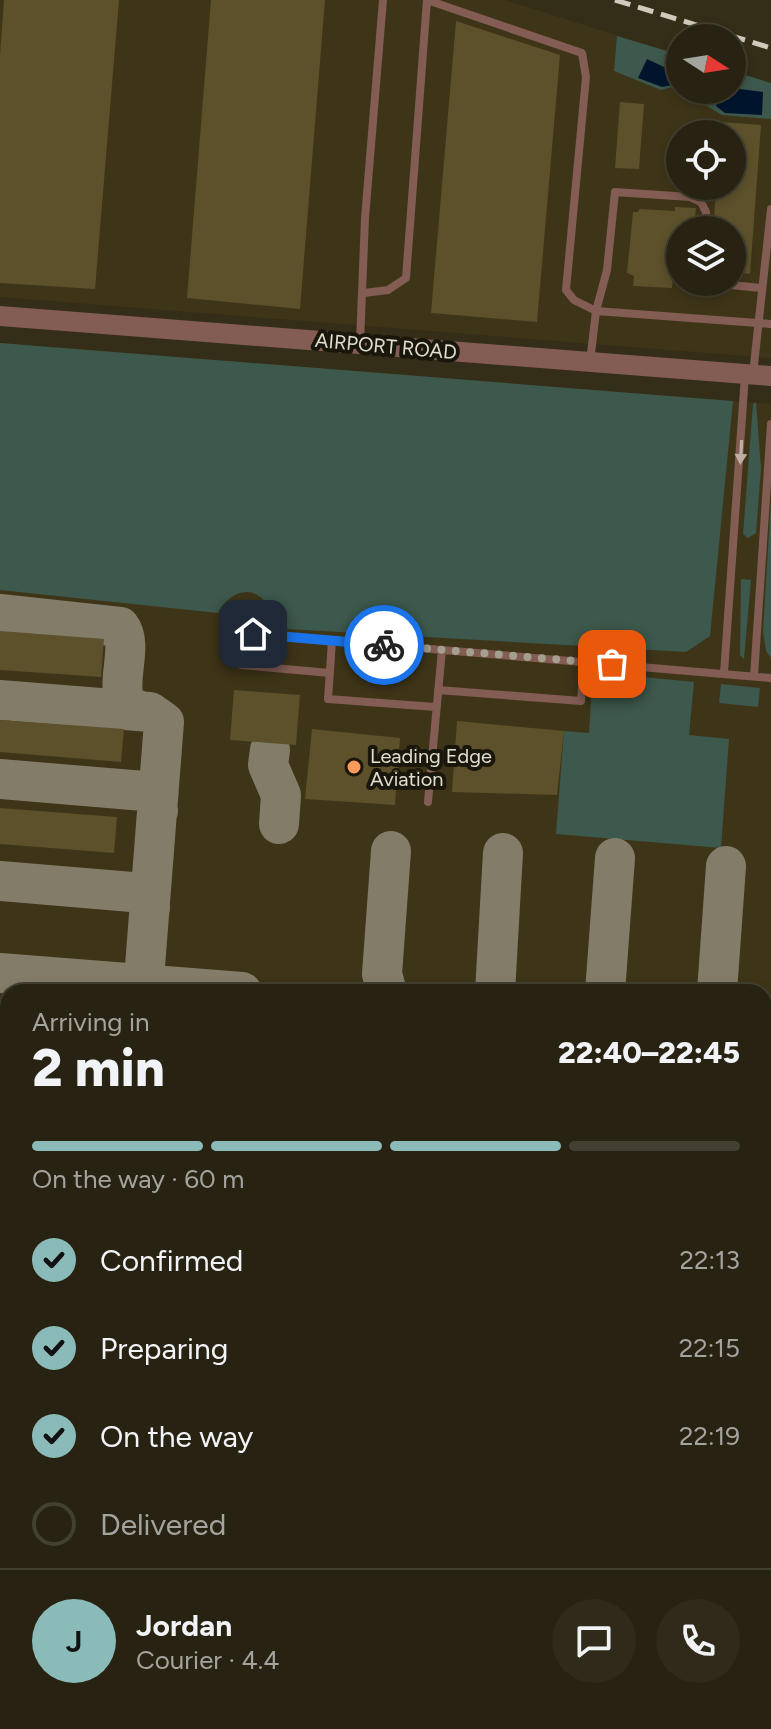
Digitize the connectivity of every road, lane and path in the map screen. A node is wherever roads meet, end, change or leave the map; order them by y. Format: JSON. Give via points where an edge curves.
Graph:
{"nodes":[{"id":1,"x":383,"y":0,"type":"edge"},
{"id":2,"x":427,"y":0,"type":"edge"},
{"id":3,"x":771,"y":209,"type":"edge"},
{"id":4,"x":706,"y":216,"type":"edge"},
{"id":5,"x":746,"y":287,"type":"edge"},
{"id":6,"x":761,"y":288,"type":"junction"},
{"id":7,"x":364,"y":293,"type":"junction"},
{"id":8,"x":596,"y":311,"type":"junction"},
{"id":9,"x":0,"y":316,"type":"edge"},
{"id":10,"x":758,"y":323,"type":"junction"},
{"id":11,"x":771,"y":324,"type":"edge"},
{"id":12,"x":360,"y":344,"type":"junction"},
{"id":13,"x":590,"y":362,"type":"junction"},
{"id":14,"x":756,"y":375,"type":"edge"},
{"id":15,"x":771,"y":424,"type":"edge"},
{"id":16,"x":253,"y":634,"type":"dead end"},
{"id":17,"x":332,"y":641,"type":"junction"},
{"id":18,"x":442,"y":650,"type":"junction"},
{"id":19,"x":584,"y":662,"type":"junction"},
{"id":20,"x":241,"y":665,"type":"dead end"},
{"id":21,"x":330,"y":673,"type":"junction"},
{"id":22,"x":724,"y":673,"type":"junction"},
{"id":23,"x":754,"y":676,"type":"junction"},
{"id":24,"x":771,"y":678,"type":"edge"},
{"id":25,"x":438,"y":690,"type":"junction"},
{"id":26,"x":435,"y":707,"type":"junction"},
{"id":27,"x":428,"y":802,"type":"dead end"}],
"edges":[{"from":1,"to":7,"type":"lane"},
{"from":2,"to":7,"type":"lane","via":[[406,278],[388,290]]},
{"from":2,"to":8,"type":"lane","via":[[582,53],[586,77],[566,290]]},
{"from":3,"to":6,"type":"lane"},
{"from":4,"to":8,"type":"lane","via":[[701,202],[690,197],[615,192],[607,270]]},
{"from":5,"to":6,"type":"lane"},
{"from":6,"to":10,"type":"lane"},
{"from":7,"to":12,"type":"lane"},
{"from":8,"to":10,"type":"lane"},
{"from":8,"to":13,"type":"lane"},
{"from":9,"to":12,"type":"street","name":"AIRPORT ROAD"},
{"from":10,"to":11,"type":"lane"},
{"from":10,"to":14,"type":"lane"},
{"from":12,"to":13,"type":"street","name":"AIRPORT ROAD"},
{"from":13,"to":14,"type":"street","name":"AIRPORT ROAD"},
{"from":14,"to":22,"type":"lane","one_way":true},
{"from":15,"to":23,"type":"lane"},
{"from":16,"to":17,"type":"lane"},
{"from":17,"to":18,"type":"lane"},
{"from":17,"to":21,"type":"lane"},
{"from":18,"to":19,"type":"lane"},
{"from":18,"to":25,"type":"lane"},
{"from":19,"to":22,"type":"lane"},
{"from":19,"to":25,"type":"lane","via":[[581,701]]},
{"from":20,"to":21,"type":"lane"},
{"from":21,"to":26,"type":"lane","via":[[328,699]]},
{"from":22,"to":23,"type":"lane"},
{"from":23,"to":24,"type":"lane"},
{"from":25,"to":26,"type":"lane"},
{"from":26,"to":27,"type":"lane"}]}
